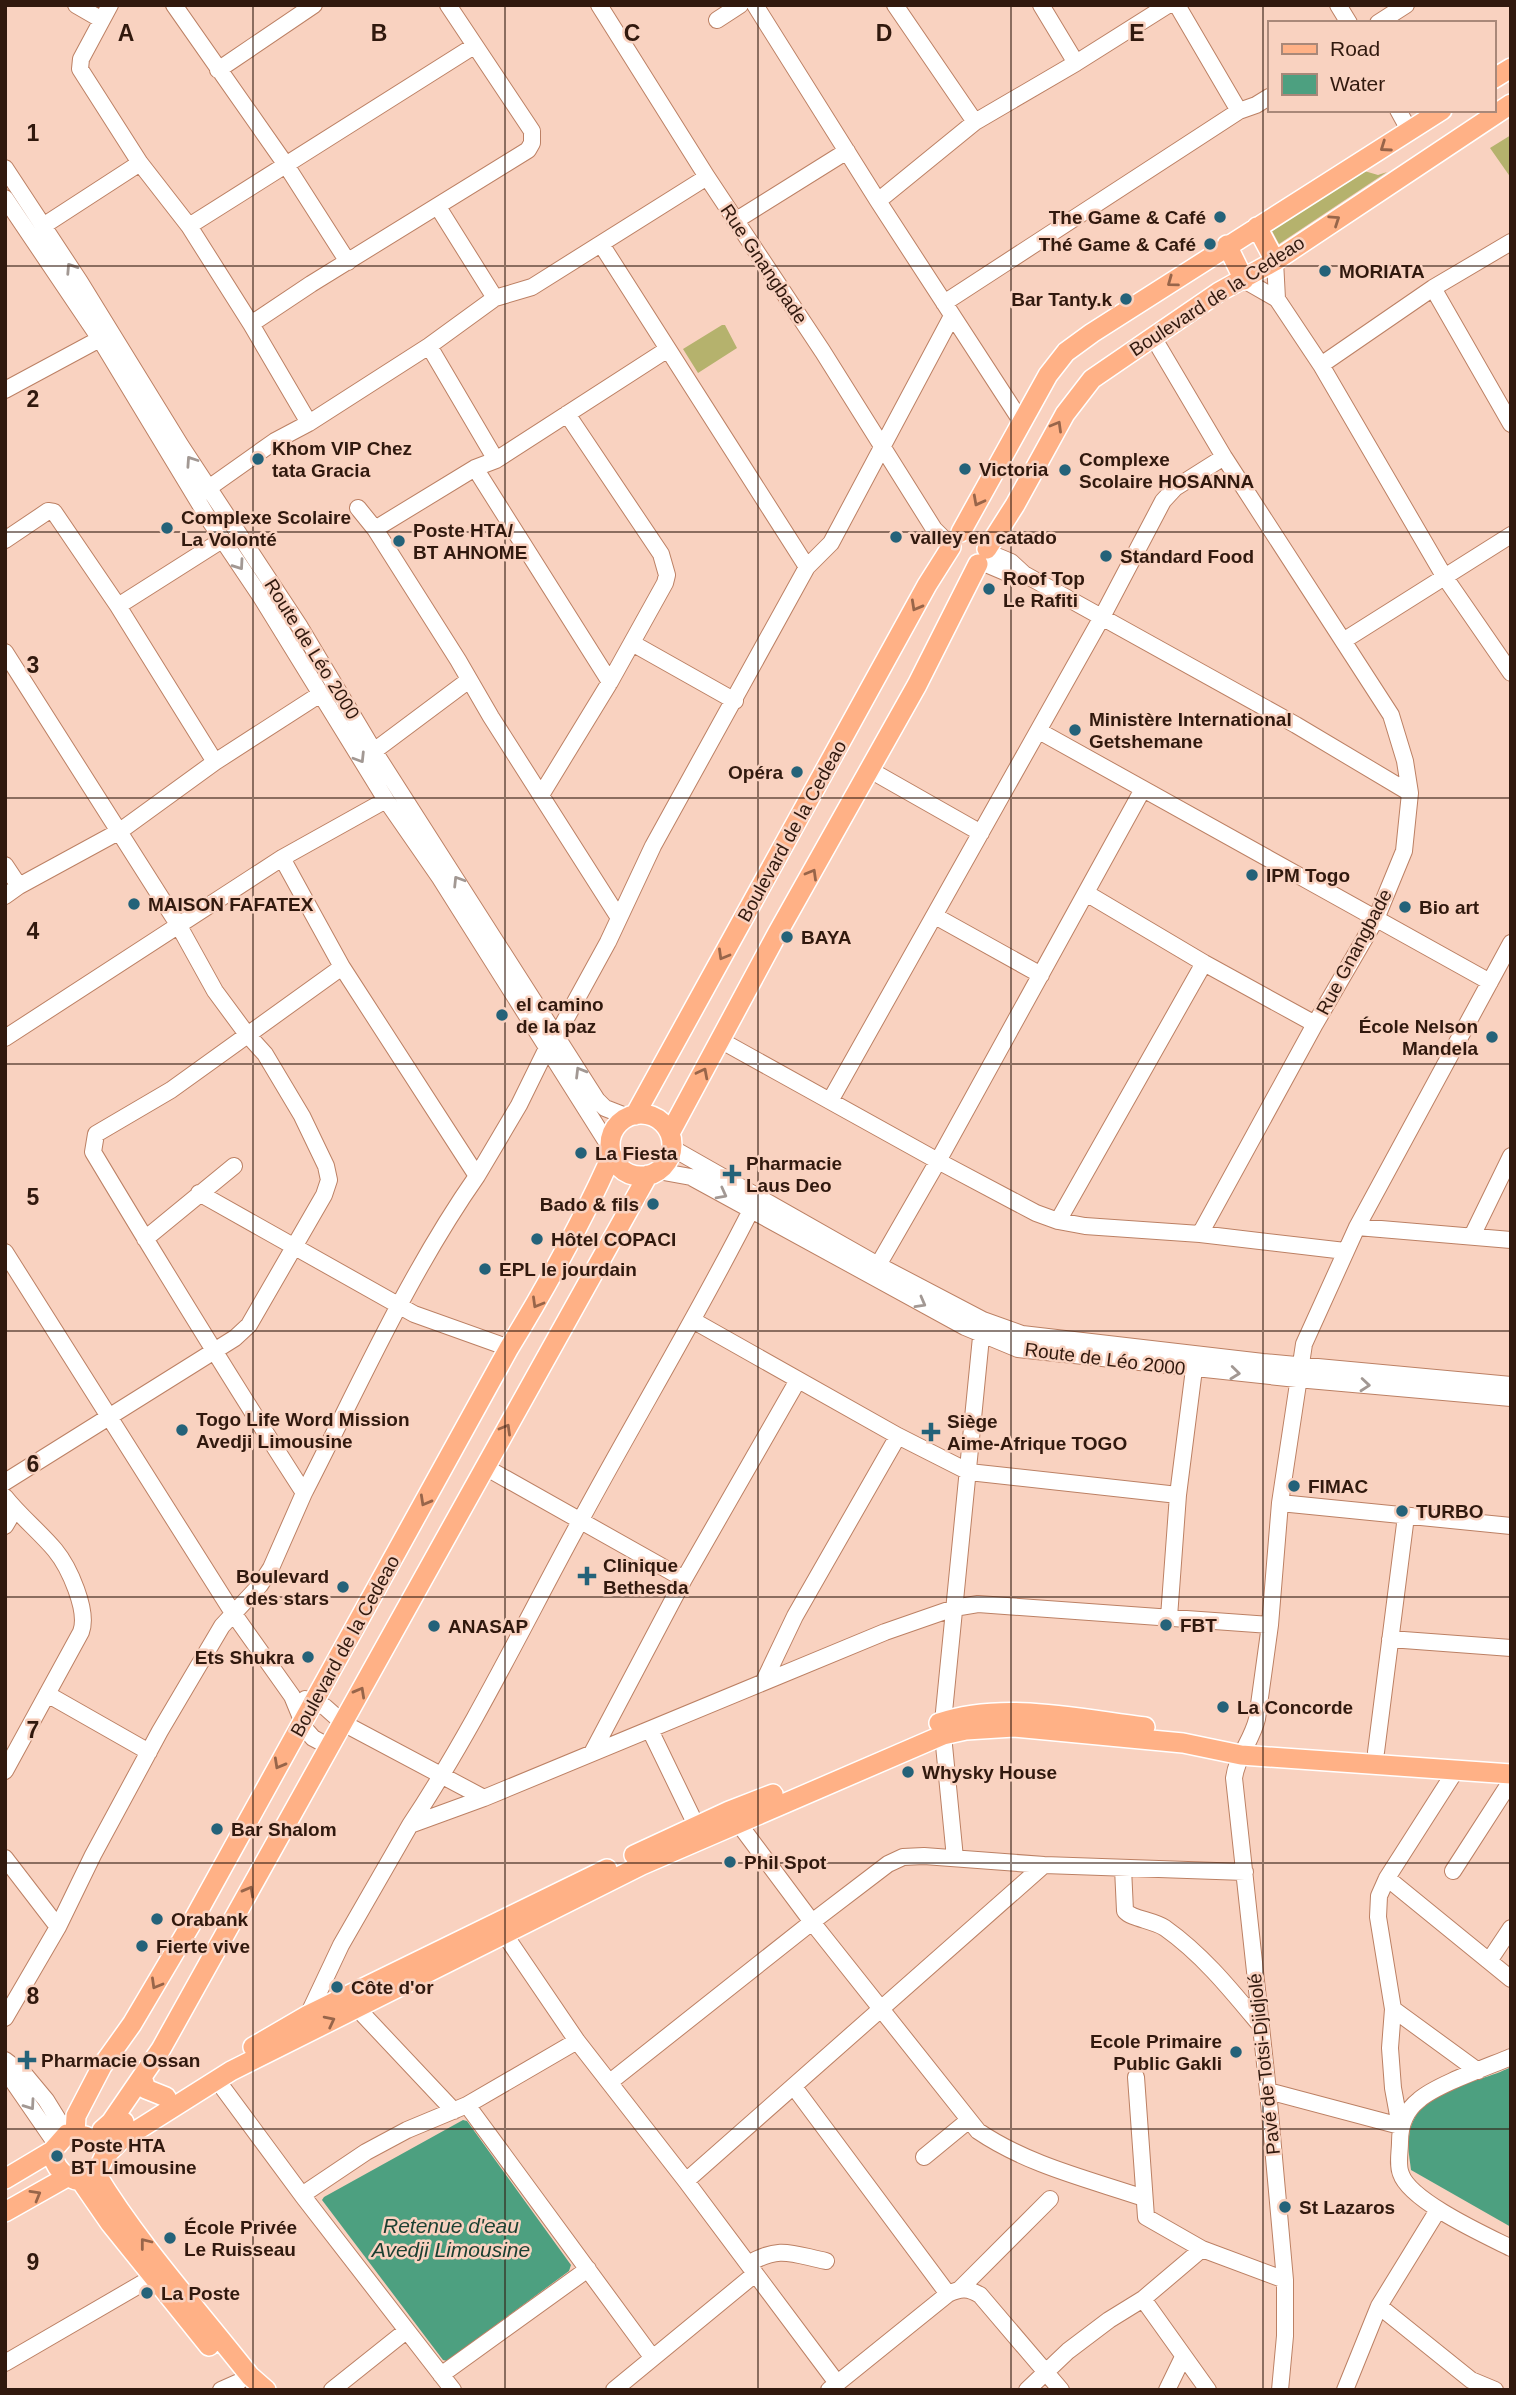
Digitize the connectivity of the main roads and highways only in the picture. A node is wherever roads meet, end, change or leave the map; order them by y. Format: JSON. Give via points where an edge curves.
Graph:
{"nodes":[{"id":1,"x":1511,"y":68,"type":"edge"},
{"id":2,"x":1495,"y":78,"type":"edge"},
{"id":3,"x":1511,"y":104,"type":"edge"},
{"id":4,"x":1439,"y":112,"type":"edge"},
{"id":5,"x":1257,"y":227,"type":"junction"},
{"id":6,"x":1227,"y":245,"type":"junction"},
{"id":7,"x":1275,"y":261,"type":"junction"},
{"id":8,"x":1244,"y":280,"type":"junction"},
{"id":9,"x":956,"y":540,"type":"junction"},
{"id":10,"x":983,"y":557,"type":"junction"},
{"id":11,"x":631,"y":1116,"type":"junction"},
{"id":12,"x":671,"y":1140,"type":"junction"},
{"id":13,"x":612,"y":1152,"type":"junction"},
{"id":14,"x":653,"y":1173,"type":"junction"},
{"id":15,"x":1245,"y":1749,"type":"junction"},
{"id":16,"x":1511,"y":1763,"type":"edge"},
{"id":17,"x":1511,"y":1773,"type":"edge"},
{"id":18,"x":734,"y":1817,"type":"junction"},
{"id":19,"x":142,"y":2077,"type":"junction"},
{"id":20,"x":166,"y":2097,"type":"junction"},
{"id":21,"x":79,"y":2153,"type":"junction"},
{"id":22,"x":5,"y":2179,"type":"edge"},
{"id":23,"x":5,"y":2212,"type":"edge"},
{"id":24,"x":236,"y":2387,"type":"edge"},
{"id":25,"x":266,"y":2390,"type":"edge"}],
"edges":[{"from":1,"to":2,"type":"main road"},
{"from":7,"to":3,"type":"main road","name":"Boulevard de la Cedeao","one_way":true},
{"from":4,"to":5,"type":"main road","name":"Boulevard de la Cedeao","one_way":true},
{"from":5,"to":6,"type":"main road","name":"Boulevard de la Cedeao"},
{"from":5,"to":7,"type":"main road"},
{"from":6,"to":8,"type":"main road"},
{"from":6,"to":9,"type":"main road","name":"Boulevard de la Cedeao","one_way":true,"via":[[1066,352],[1048,374]]},
{"from":7,"to":8,"type":"main road","name":"Boulevard de la Cedeao"},
{"from":10,"to":8,"type":"main road","name":"Boulevard de la Cedeao","one_way":true,"via":[[1065,414],[1092,379],[1219,292]]},
{"from":9,"to":10,"type":"main road","via":[[967,531],[979,533],[986,543]]},
{"from":9,"to":10,"type":"main road","via":[[951,554],[959,564],[965,566]]},
{"from":9,"to":11,"type":"main road","name":"Boulevard de la Cedeao","one_way":true},
{"from":12,"to":10,"type":"main road","name":"Boulevard de la Cedeao","one_way":true,"via":[[720,1040]]},
{"from":11,"to":12,"type":"main road","via":[[656,1118]]},
{"from":11,"to":13,"type":"main road","via":[[614,1130]]},
{"from":12,"to":14,"type":"main road","via":[[665,1165]]},
{"from":13,"to":14,"type":"main road","via":[[616,1163],[631,1174]]},
{"from":13,"to":21,"type":"main road","name":"Boulevard de la Cedeao","one_way":true,"via":[[585,1214],[190,1926],[102,2066],[76,2116]]},
{"from":19,"to":14,"type":"main road","name":"Boulevard de la Cedeao","one_way":true},
{"from":15,"to":16,"type":"main road","via":[[1376,1752]]},
{"from":15,"to":17,"type":"main road"},
{"from":15,"to":18,"type":"main road","via":[[1014,1727],[943,1728]]},
{"from":18,"to":20,"type":"main road","via":[[696,1825],[307,2015]]},
{"from":21,"to":18,"type":"main road","one_way":true,"via":[[120,2141],[217,2080]]},
{"from":19,"to":20,"type":"main road","via":[[146,2089]]},
{"from":19,"to":21,"type":"main road","name":"Boulevard de la Cedeao","via":[[111,2122]]},
{"from":20,"to":21,"type":"main road"},
{"from":21,"to":22,"type":"main road"},
{"from":23,"to":21,"type":"main road","one_way":true},
{"from":21,"to":24,"type":"main road","via":[[96,2206]]},
{"from":25,"to":21,"type":"main road","one_way":true,"via":[[250,2376]]}]}
